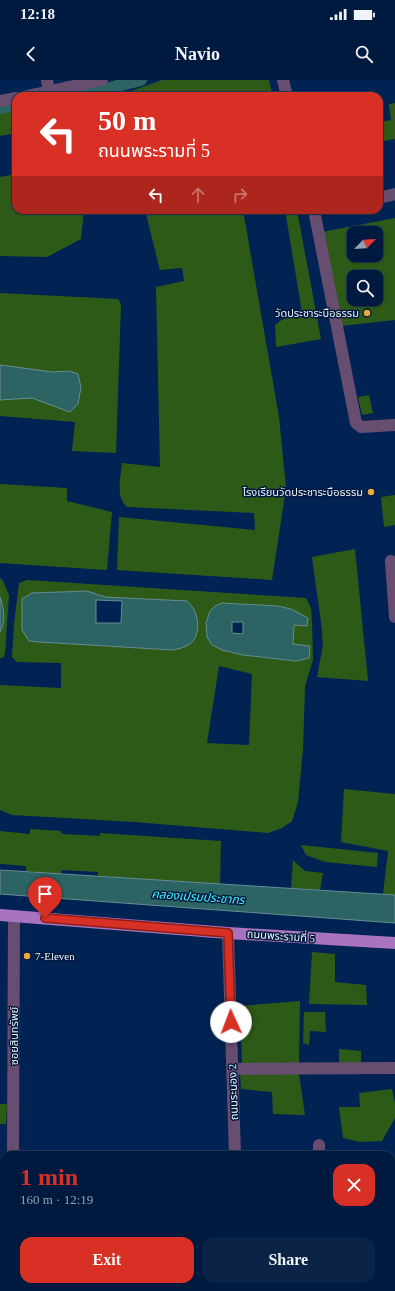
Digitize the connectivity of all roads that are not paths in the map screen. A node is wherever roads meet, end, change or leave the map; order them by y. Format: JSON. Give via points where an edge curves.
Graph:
{"nodes":[{"id":1,"x":102,"y":80,"type":"edge"},
{"id":2,"x":283,"y":80,"type":"edge"},
{"id":3,"x":48,"y":86,"type":"edge"},
{"id":4,"x":35,"y":92,"type":"edge"},
{"id":5,"x":285,"y":92,"type":"edge"},
{"id":6,"x":12,"y":99,"type":"edge"},
{"id":7,"x":0,"y":101,"type":"edge"},
{"id":8,"x":395,"y":194,"type":"edge"},
{"id":9,"x":383,"y":197,"type":"edge"},
{"id":10,"x":318,"y":214,"type":"edge"},
{"id":11,"x":395,"y":425,"type":"edge"},
{"id":12,"x":391,"y":561,"type":"dead end"},
{"id":13,"x":395,"y":617,"type":"edge"},
{"id":14,"x":0,"y":915,"type":"edge"},
{"id":15,"x":14,"y":916,"type":"junction"},
{"id":16,"x":228,"y":933,"type":"junction"},
{"id":17,"x":395,"y":943,"type":"edge"},
{"id":18,"x":395,"y":1068,"type":"edge"},
{"id":19,"x":232,"y":1069,"type":"junction"},
{"id":20,"x":14,"y":1151,"type":"edge"},
{"id":21,"x":235,"y":1151,"type":"edge"}],
"edges":[{"from":1,"to":3,"type":"street"},
{"from":2,"to":5,"type":"street"},
{"from":3,"to":4,"type":"street"},
{"from":6,"to":7,"type":"street"},
{"from":8,"to":9,"type":"street"},
{"from":10,"to":11,"type":"street","via":[[356,423],[361,427]]},
{"from":12,"to":13,"type":"street"},
{"from":14,"to":15,"type":"main road","name":"ถนนพระรามที่ 5"},
{"from":15,"to":16,"type":"main road","name":"ถนนพระรามที่ 5"},
{"from":15,"to":20,"type":"street","name":"ซอยสินทรัพย์"},
{"from":16,"to":17,"type":"main road","name":"ถนนพระรามที่ 5"},
{"from":16,"to":19,"type":"street","name":"ถนนระนอง 2"},
{"from":18,"to":19,"type":"street"},
{"from":19,"to":21,"type":"street","name":"ถนนระนอง 2"}]}
